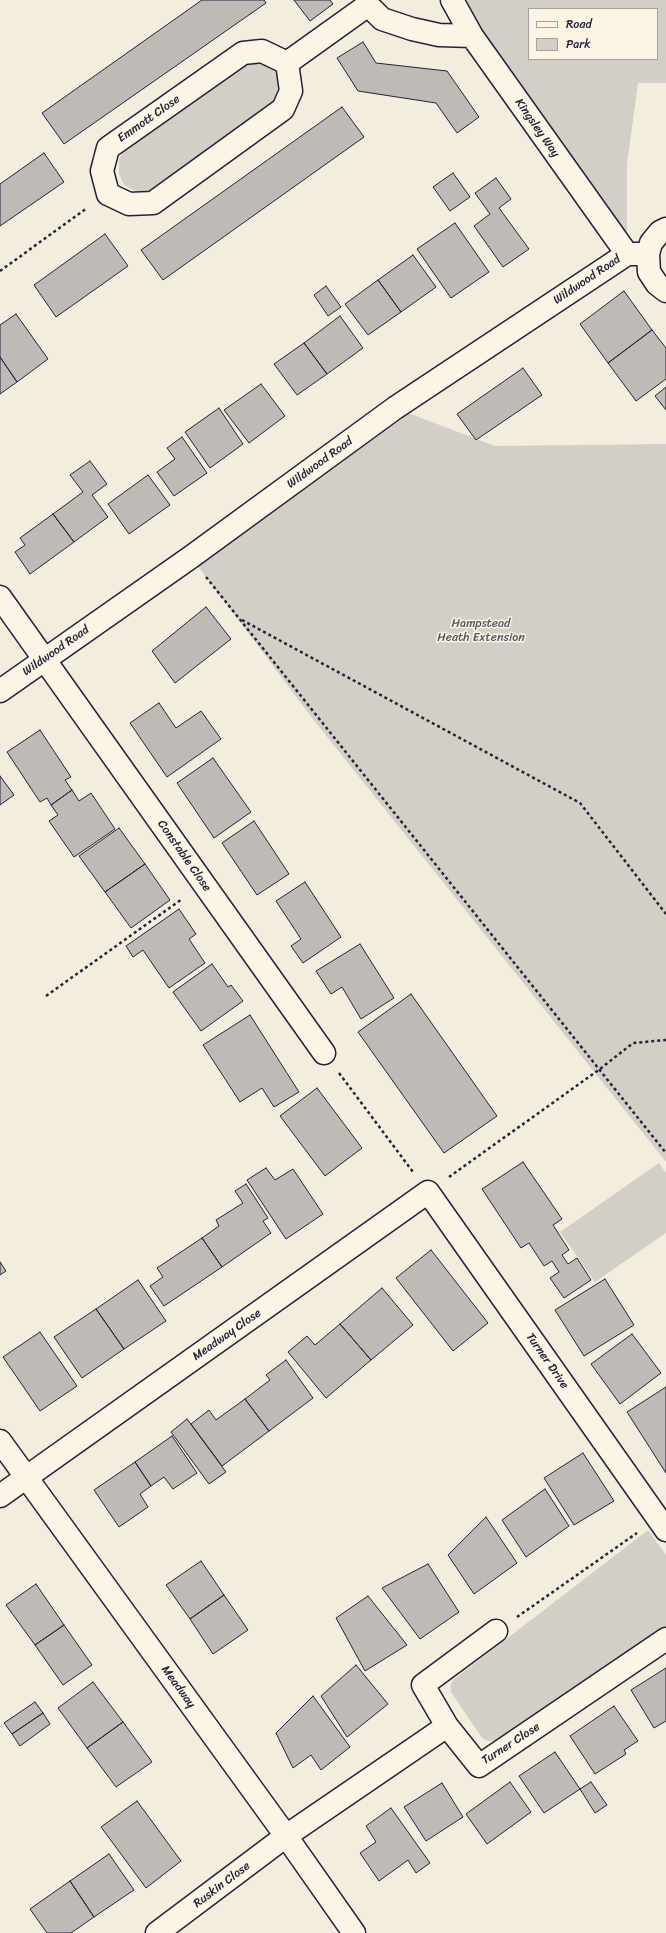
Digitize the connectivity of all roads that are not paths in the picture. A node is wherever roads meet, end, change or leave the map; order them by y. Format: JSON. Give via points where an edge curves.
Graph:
{"nodes":[{"id":1,"x":452,"y":0,"type":"edge"},
{"id":2,"x":368,"y":3,"type":"edge"},
{"id":3,"x":472,"y":36,"type":"junction"},
{"id":4,"x":287,"y":63,"type":"junction"},
{"id":5,"x":666,"y":229,"type":"edge"},
{"id":6,"x":637,"y":254,"type":"junction"},
{"id":7,"x":666,"y":291,"type":"edge"},
{"id":8,"x":0,"y":597,"type":"edge"},
{"id":9,"x":45,"y":659,"type":"junction"},
{"id":10,"x":0,"y":691,"type":"edge"},
{"id":11,"x":324,"y":1053,"type":"road end"},
{"id":12,"x":428,"y":1192,"type":"joint"},
{"id":13,"x":0,"y":1441,"type":"edge"},
{"id":14,"x":26,"y":1477,"type":"junction"},
{"id":15,"x":0,"y":1496,"type":"edge"},
{"id":16,"x":662,"y":1525,"type":"edge"},
{"id":17,"x":496,"y":1631,"type":"road end"},
{"id":18,"x":666,"y":1639,"type":"edge"},
{"id":19,"x":447,"y":1726,"type":"junction"},
{"id":20,"x":286,"y":1836,"type":"junction"},
{"id":21,"x":157,"y":1933,"type":"edge"},
{"id":22,"x":354,"y":1933,"type":"edge"}],
"edges":[{"from":1,"to":3,"type":"street","name":"Kingsley Way"},
{"from":2,"to":3,"type":"street","via":[[382,19],[412,29],[439,35]]},
{"from":2,"to":4,"type":"street"},
{"from":3,"to":6,"type":"street","name":"Kingsley Way"},
{"from":4,"to":4,"type":"street","name":"Emmott Close","via":[[291,91],[283,109],[153,203],[129,204],[108,194],[102,171],[108,148],[243,53],[262,51]]},
{"from":5,"to":6,"type":"street"},
{"from":6,"to":7,"type":"street","via":[[656,284]]},
{"from":6,"to":9,"type":"street","name":"Wildwood Road","via":[[395,408]]},
{"from":8,"to":9,"type":"street","name":"Constable Close"},
{"from":9,"to":10,"type":"street","name":"Wildwood Road"},
{"from":9,"to":11,"type":"street","name":"Constable Close"},
{"from":12,"to":14,"type":"street","name":"Meadway Close"},
{"from":12,"to":16,"type":"street","name":"Turner Drive"},
{"from":13,"to":14,"type":"street","name":"Meadway"},
{"from":14,"to":15,"type":"street","name":"Meadway Close"},
{"from":14,"to":20,"type":"street","name":"Meadway"},
{"from":17,"to":19,"type":"street","via":[[423,1685]]},
{"from":18,"to":19,"type":"street","name":"Turner Close","via":[[479,1766]]},
{"from":19,"to":20,"type":"street"},
{"from":20,"to":21,"type":"street","name":"Ruskin Close"},
{"from":20,"to":22,"type":"street","name":"Meadway"}]}
